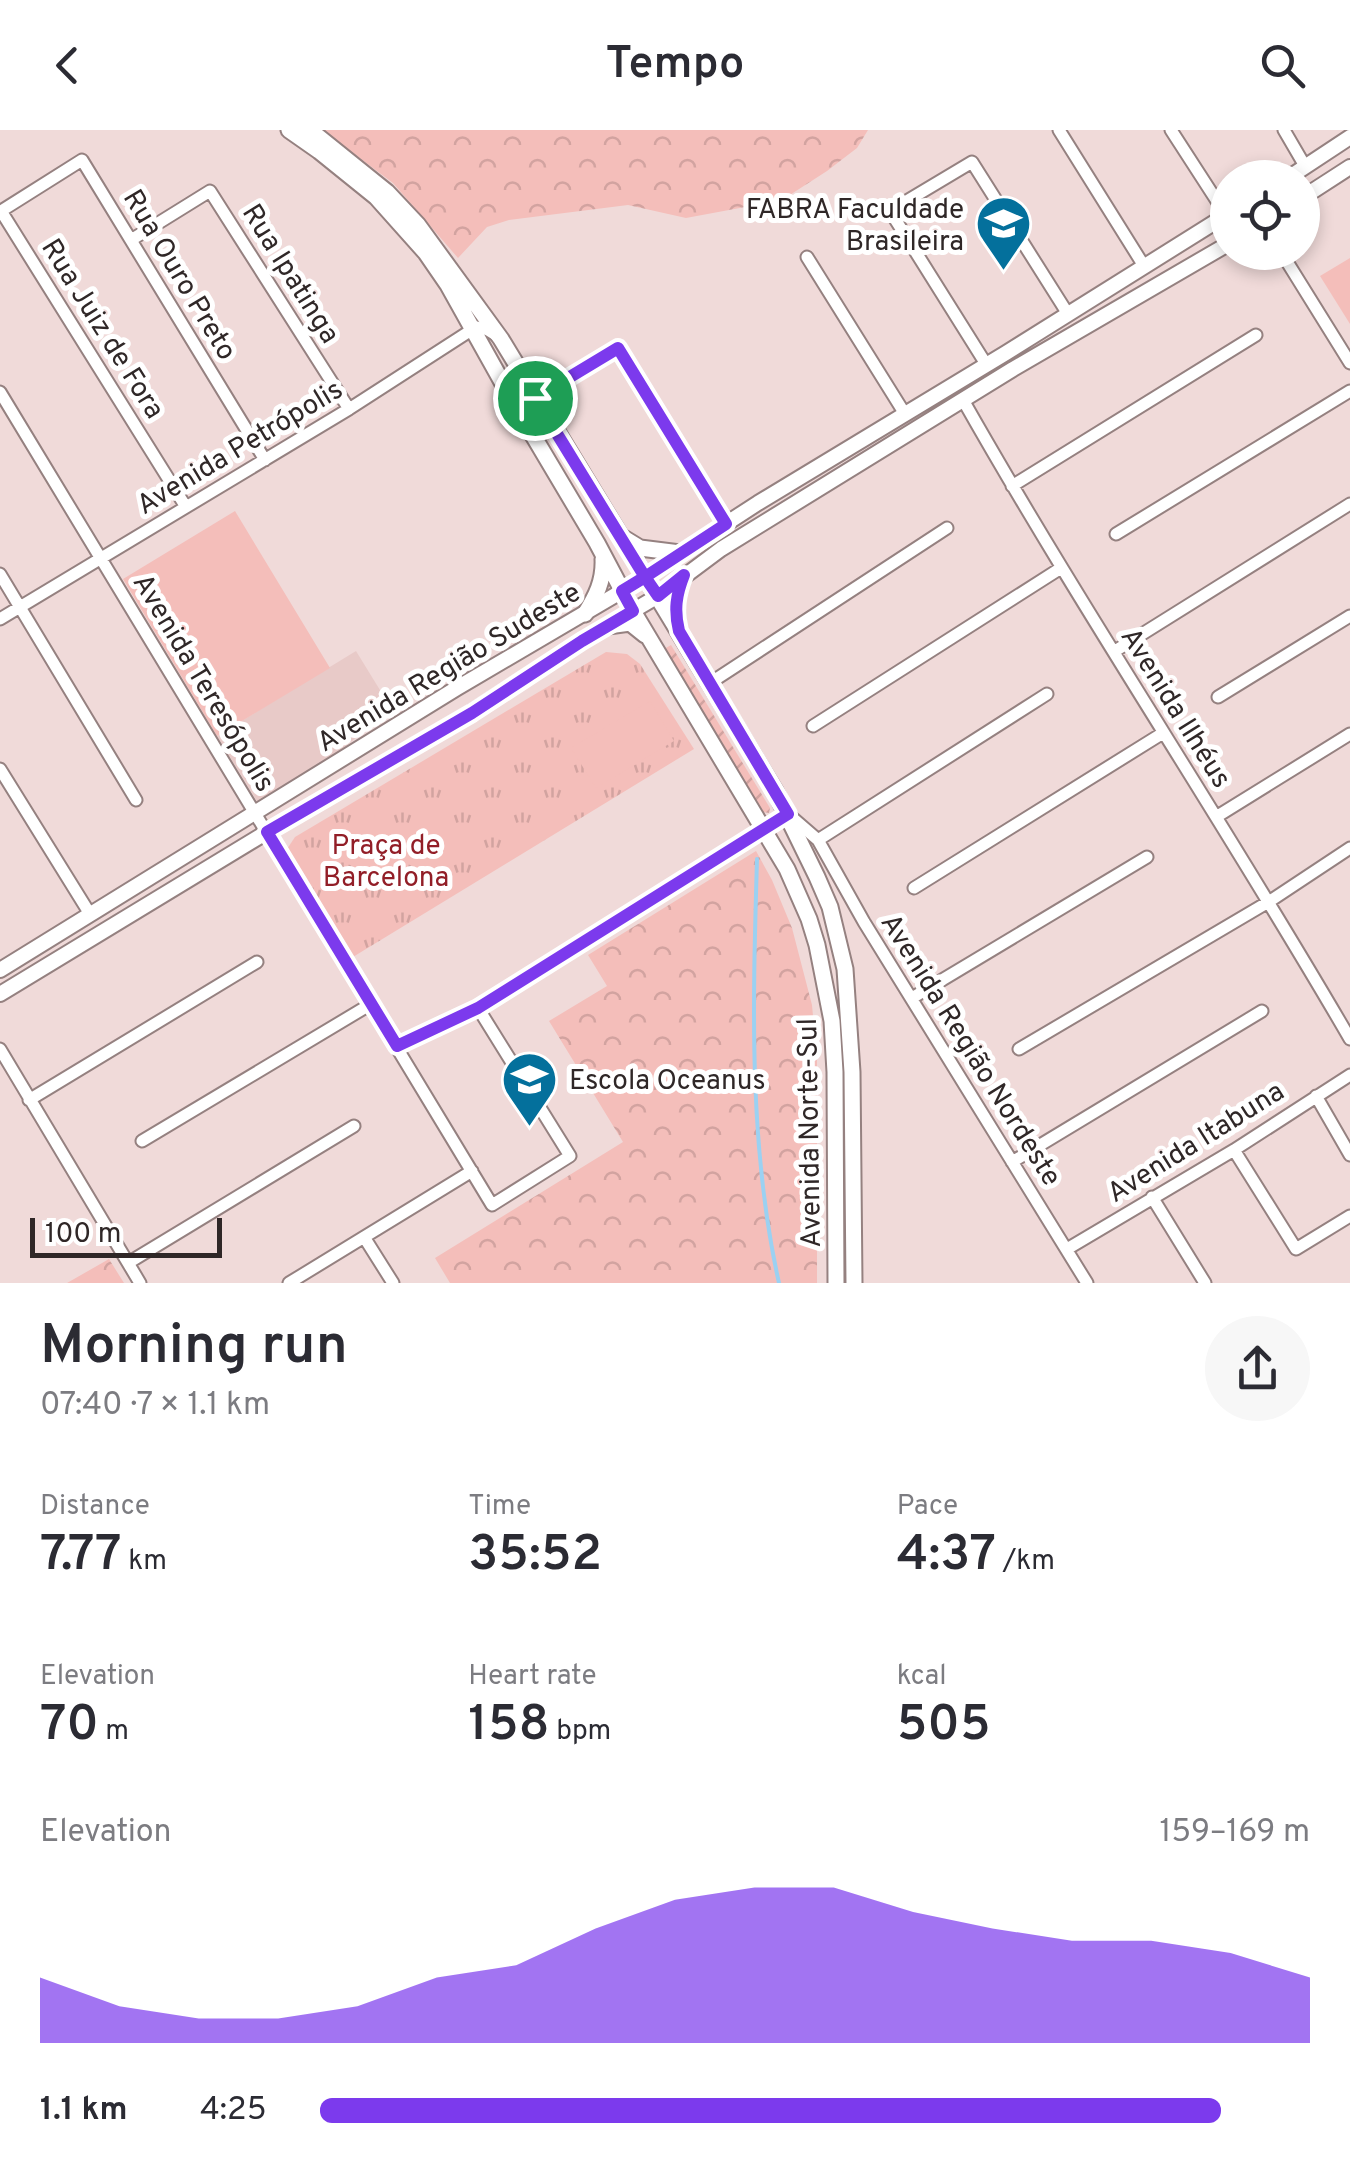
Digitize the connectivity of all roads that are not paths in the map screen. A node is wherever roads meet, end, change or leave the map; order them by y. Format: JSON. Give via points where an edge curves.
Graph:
{"nodes":[{"id":1,"x":290,"y":130,"type":"edge"},
{"id":2,"x":310,"y":130,"type":"edge"},
{"id":3,"x":1059,"y":130,"type":"edge"},
{"id":4,"x":1172,"y":130,"type":"edge"},
{"id":5,"x":1284,"y":130,"type":"edge"},
{"id":6,"x":1350,"y":137,"type":"edge"},
{"id":7,"x":1302,"y":160,"type":"edge"},
{"id":8,"x":1314,"y":160,"type":"edge"},
{"id":9,"x":1350,"y":167,"type":"edge"},
{"id":10,"x":1320,"y":186,"type":"edge"},
{"id":11,"x":36,"y":188,"type":"joint"},
{"id":12,"x":1210,"y":189,"type":"edge"},
{"id":13,"x":1210,"y":225,"type":"edge"},
{"id":14,"x":131,"y":240,"type":"junction"},
{"id":15,"x":1210,"y":255,"type":"edge"},
{"id":16,"x":808,"y":256,"type":"dead end"},
{"id":17,"x":1144,"y":266,"type":"junction"},
{"id":18,"x":1292,"y":270,"type":"edge"},
{"id":19,"x":1068,"y":314,"type":"junction"},
{"id":20,"x":473,"y":329,"type":"junction"},
{"id":21,"x":1256,"y":335,"type":"dead end"},
{"id":22,"x":501,"y":339,"type":"junction"},
{"id":23,"x":1350,"y":363,"type":"edge"},
{"id":24,"x":986,"y":364,"type":"junction"},
{"id":25,"x":1350,"y":391,"type":"edge"},
{"id":26,"x":0,"y":392,"type":"edge"},
{"id":27,"x":535,"y":398,"type":"junction"},
{"id":28,"x":963,"y":400,"type":"junction"},
{"id":29,"x":349,"y":410,"type":"junction"},
{"id":30,"x":905,"y":414,"type":"junction"},
{"id":31,"x":265,"y":460,"type":"junction"},
{"id":32,"x":1012,"y":486,"type":"junction"},
{"id":33,"x":1350,"y":504,"type":"edge"},
{"id":34,"x":186,"y":507,"type":"junction"},
{"id":35,"x":726,"y":524,"type":"junction"},
{"id":36,"x":947,"y":528,"type":"dead end"},
{"id":37,"x":1116,"y":534,"type":"dead end"},
{"id":38,"x":620,"y":536,"type":"junction"},
{"id":39,"x":680,"y":554,"type":"junction"},
{"id":40,"x":603,"y":555,"type":"junction"},
{"id":41,"x":102,"y":557,"type":"junction"},
{"id":42,"x":1060,"y":568,"type":"junction"},
{"id":43,"x":0,"y":574,"type":"edge"},
{"id":44,"x":684,"y":575,"type":"junction"},
{"id":45,"x":645,"y":577,"type":"junction"},
{"id":46,"x":622,"y":591,"type":"junction"},
{"id":47,"x":658,"y":596,"type":"junction"},
{"id":48,"x":20,"y":607,"type":"junction"},
{"id":49,"x":633,"y":611,"type":"junction"},
{"id":50,"x":585,"y":614,"type":"junction"},
{"id":51,"x":1350,"y":616,"type":"edge"},
{"id":52,"x":0,"y":619,"type":"edge"},
{"id":53,"x":608,"y":626,"type":"junction"},
{"id":54,"x":679,"y":631,"type":"junction"},
{"id":55,"x":652,"y":643,"type":"junction"},
{"id":56,"x":1115,"y":651,"type":"junction"},
{"id":57,"x":495,"y":666,"type":"junction"},
{"id":58,"x":710,"y":682,"type":"junction"},
{"id":59,"x":456,"y":688,"type":"junction"},
{"id":60,"x":509,"y":690,"type":"junction"},
{"id":61,"x":1047,"y":694,"type":"dead end"},
{"id":62,"x":1218,"y":697,"type":"dead end"},
{"id":63,"x":472,"y":713,"type":"junction"},
{"id":64,"x":813,"y":726,"type":"dead end"},
{"id":65,"x":1164,"y":733,"type":"junction"},
{"id":66,"x":1350,"y":734,"type":"edge"},
{"id":67,"x":0,"y":769,"type":"edge"},
{"id":68,"x":136,"y":800,"type":"dead end"},
{"id":69,"x":254,"y":813,"type":"junction"},
{"id":70,"x":788,"y":814,"type":"junction"},
{"id":71,"x":1216,"y":818,"type":"junction"},
{"id":72,"x":765,"y":831,"type":"junction"},
{"id":73,"x":267,"y":832,"type":"junction"},
{"id":74,"x":818,"y":840,"type":"junction"},
{"id":75,"x":1350,"y":848,"type":"edge"},
{"id":76,"x":1147,"y":857,"type":"dead end"},
{"id":77,"x":914,"y":888,"type":"dead end"},
{"id":78,"x":1270,"y":901,"type":"junction"},
{"id":79,"x":90,"y":914,"type":"junction"},
{"id":80,"x":257,"y":962,"type":"dead end"},
{"id":81,"x":0,"y":970,"type":"edge"},
{"id":82,"x":0,"y":994,"type":"edge"},
{"id":83,"x":912,"y":998,"type":"junction"},
{"id":84,"x":371,"y":1004,"type":"junction"},
{"id":85,"x":478,"y":1008,"type":"junction"},
{"id":86,"x":1262,"y":1011,"type":"dead end"},
{"id":87,"x":1350,"y":1039,"type":"edge"},
{"id":88,"x":397,"y":1046,"type":"junction"},
{"id":89,"x":0,"y":1049,"type":"edge"},
{"id":90,"x":1018,"y":1049,"type":"dead end"},
{"id":91,"x":1350,"y":1075,"type":"edge"},
{"id":92,"x":1316,"y":1096,"type":"junction"},
{"id":93,"x":30,"y":1100,"type":"junction"},
{"id":94,"x":354,"y":1126,"type":"dead end"},
{"id":95,"x":142,"y":1142,"type":"dead end"},
{"id":96,"x":1234,"y":1150,"type":"junction"},
{"id":97,"x":1350,"y":1155,"type":"edge"},
{"id":98,"x":1012,"y":1162,"type":"junction"},
{"id":99,"x":472,"y":1170,"type":"junction"},
{"id":100,"x":1152,"y":1197,"type":"junction"},
{"id":101,"x":1350,"y":1216,"type":"edge"},
{"id":102,"x":364,"y":1236,"type":"junction"},
{"id":103,"x":1067,"y":1250,"type":"junction"},
{"id":104,"x":128,"y":1263,"type":"junction"},
{"id":105,"x":140,"y":1283,"type":"edge"},
{"id":106,"x":289,"y":1283,"type":"edge"},
{"id":107,"x":392,"y":1283,"type":"edge"},
{"id":108,"x":836,"y":1283,"type":"edge"},
{"id":109,"x":854,"y":1283,"type":"edge"},
{"id":110,"x":1088,"y":1283,"type":"edge"},
{"id":111,"x":1205,"y":1283,"type":"edge"}],
"edges":[{"from":1,"to":20,"type":"main road","name":"Avenida Norte-Sul","via":[[376,197],[426,253]]},
{"from":2,"to":22,"type":"main road","name":"Avenida Norte-Sul","via":[[418,225]]},
{"from":3,"to":17,"type":"street"},
{"from":4,"to":12,"type":"street"},
{"from":5,"to":7,"type":"street"},
{"from":6,"to":8,"type":"street"},
{"from":9,"to":10,"type":"street"},
{"from":11,"to":14,"type":"street","name":"Rua Ouro Preto","via":[[82,160]]},
{"from":11,"to":34,"type":"street","name":"Rua Juiz de Fora","via":[[2,212]]},
{"from":13,"to":17,"type":"street","name":"Avenida Região Sudeste"},
{"from":14,"to":29,"type":"street","name":"Rua Ipatinga","via":[[210,191]]},
{"from":14,"to":31,"type":"street","name":"Rua Ouro Preto"},
{"from":15,"to":28,"type":"street","name":"Avenida Região Sudeste"},
{"from":16,"to":30,"type":"street"},
{"from":17,"to":19,"type":"street","name":"Avenida Região Sudeste"},
{"from":18,"to":23,"type":"street"},
{"from":19,"to":24,"type":"street","name":"Avenida Região Sudeste"},
{"from":19,"to":24,"type":"street","via":[[972,162],[890,211]]},
{"from":20,"to":22,"type":"street"},
{"from":20,"to":29,"type":"street","name":"Avenida Petrópolis"},
{"from":20,"to":40,"type":"main road","name":"Avenida Norte-Sul"},
{"from":21,"to":32,"type":"street"},
{"from":22,"to":27,"type":"main road","name":"Avenida Norte-Sul"},
{"from":24,"to":30,"type":"street","name":"Avenida Região Sudeste"},
{"from":25,"to":37,"type":"street"},
{"from":26,"to":41,"type":"street","name":"Avenida Teresópolis"},
{"from":27,"to":35,"type":"street","via":[[618,348]]},
{"from":27,"to":38,"type":"main road","name":"Avenida Norte-Sul"},
{"from":28,"to":32,"type":"street","name":"Avenida Ilhéus"},
{"from":28,"to":44,"type":"street","name":"Avenida Região Sudeste"},
{"from":29,"to":31,"type":"street","name":"Avenida Petrópolis"},
{"from":30,"to":35,"type":"street","name":"Avenida Região Sudeste"},
{"from":31,"to":34,"type":"street","name":"Avenida Petrópolis"},
{"from":32,"to":42,"type":"street","name":"Avenida Ilhéus"},
{"from":33,"to":56,"type":"street"},
{"from":34,"to":41,"type":"street","name":"Avenida Petrópolis"},
{"from":35,"to":39,"type":"street","name":"Avenida Região Sudeste"},
{"from":36,"to":58,"type":"street"},
{"from":38,"to":39,"type":"main road","via":[[640,548]]},
{"from":38,"to":45,"type":"main road","name":"Avenida Norte-Sul"},
{"from":39,"to":45,"type":"street","name":"Avenida Região Sudeste"},
{"from":40,"to":46,"type":"main road","name":"Avenida Norte-Sul"},
{"from":40,"to":50,"type":"main road","via":[[604,574]]},
{"from":41,"to":48,"type":"street","name":"Avenida Petrópolis"},
{"from":41,"to":69,"type":"street","name":"Avenida Teresópolis"},
{"from":42,"to":56,"type":"street","name":"Avenida Ilhéus"},
{"from":42,"to":64,"type":"street"},
{"from":43,"to":48,"type":"street"},
{"from":44,"to":47,"type":"street","name":"Avenida Região Sudeste"},
{"from":44,"to":54,"type":"main road","via":[[676,595]]},
{"from":45,"to":46,"type":"street","name":"Avenida Região Sudeste"},
{"from":45,"to":47,"type":"main road","name":"Avenida Norte-Sul"},
{"from":46,"to":49,"type":"main road","name":"Avenida Norte-Sul"},
{"from":46,"to":50,"type":"street","name":"Avenida Região Sudeste"},
{"from":47,"to":49,"type":"street","name":"Avenida Região Sudeste"},
{"from":47,"to":54,"type":"main road","name":"Avenida Norte-Sul"},
{"from":48,"to":52,"type":"street","name":"Avenida Petrópolis"},
{"from":48,"to":68,"type":"street"},
{"from":49,"to":53,"type":"street","name":"Avenida Região Sudeste"},
{"from":49,"to":55,"type":"main road","name":"Avenida Norte-Sul"},
{"from":50,"to":57,"type":"street","name":"Avenida Região Sudeste"},
{"from":51,"to":62,"type":"street"},
{"from":53,"to":55,"type":"main road","via":[[630,623]]},
{"from":53,"to":60,"type":"street","name":"Avenida Região Sudeste"},
{"from":54,"to":58,"type":"main road","name":"Avenida Norte-Sul"},
{"from":55,"to":72,"type":"main road","name":"Avenida Norte-Sul"},
{"from":56,"to":65,"type":"street","name":"Avenida Ilhéus"},
{"from":57,"to":59,"type":"street","name":"Avenida Região Sudeste"},
{"from":57,"to":60,"type":"street"},
{"from":58,"to":70,"type":"main road","name":"Avenida Norte-Sul"},
{"from":59,"to":63,"type":"street"},
{"from":59,"to":69,"type":"street","name":"Avenida Região Sudeste"},
{"from":60,"to":63,"type":"street","name":"Avenida Região Sudeste"},
{"from":61,"to":74,"type":"street"},
{"from":63,"to":73,"type":"street","name":"Avenida Região Sudeste"},
{"from":65,"to":71,"type":"street","name":"Avenida Ilhéus"},
{"from":65,"to":77,"type":"street"},
{"from":66,"to":71,"type":"street"},
{"from":67,"to":79,"type":"street"},
{"from":69,"to":73,"type":"street","name":"Avenida Teresópolis"},
{"from":69,"to":79,"type":"street","name":"Avenida Região Sudeste"},
{"from":70,"to":72,"type":"street"},
{"from":70,"to":74,"type":"street","name":"Avenida Região Nordeste"},
{"from":70,"to":109,"type":"main road","name":"Avenida Norte-Sul","via":[[830,907],[845,969]]},
{"from":71,"to":78,"type":"street","name":"Avenida Ilhéus"},
{"from":72,"to":85,"type":"street"},
{"from":72,"to":108,"type":"main road","name":"Avenida Norte-Sul","via":[[809,919],[829,996]]},
{"from":73,"to":82,"type":"street","name":"Avenida Região Sudeste"},
{"from":73,"to":84,"type":"street","name":"Avenida Teresópolis"},
{"from":74,"to":83,"type":"street","name":"Avenida Região Nordeste"},
{"from":75,"to":78,"type":"street"},
{"from":76,"to":83,"type":"street"},
{"from":78,"to":87,"type":"street","name":"Avenida Ilhéus"},
{"from":78,"to":90,"type":"street"},
{"from":79,"to":81,"type":"street","name":"Avenida Região Sudeste"},
{"from":80,"to":93,"type":"street"},
{"from":83,"to":98,"type":"street","name":"Avenida Região Nordeste"},
{"from":84,"to":88,"type":"street","name":"Avenida Teresópolis"},
{"from":84,"to":95,"type":"street"},
{"from":85,"to":88,"type":"street"},
{"from":85,"to":99,"type":"street","name":"Avenida Teresópolis","via":[[570,1156],[492,1205]]},
{"from":86,"to":98,"type":"street"},
{"from":88,"to":99,"type":"street","name":"Avenida Teresópolis"},
{"from":89,"to":93,"type":"street"},
{"from":91,"to":92,"type":"street","name":"Avenida Itabuna"},
{"from":92,"to":96,"type":"street","name":"Avenida Itabuna"},
{"from":92,"to":97,"type":"street"},
{"from":93,"to":104,"type":"street"},
{"from":94,"to":104,"type":"street"},
{"from":96,"to":100,"type":"street","name":"Avenida Itabuna"},
{"from":96,"to":101,"type":"street","via":[[1296,1250]]},
{"from":98,"to":103,"type":"street","name":"Avenida Região Nordeste"},
{"from":99,"to":102,"type":"street"},
{"from":100,"to":103,"type":"street","name":"Avenida Itabuna"},
{"from":100,"to":111,"type":"street"},
{"from":102,"to":106,"type":"street"},
{"from":102,"to":107,"type":"street"},
{"from":103,"to":110,"type":"street","name":"Avenida Região Nordeste"},
{"from":104,"to":105,"type":"street"}]}
